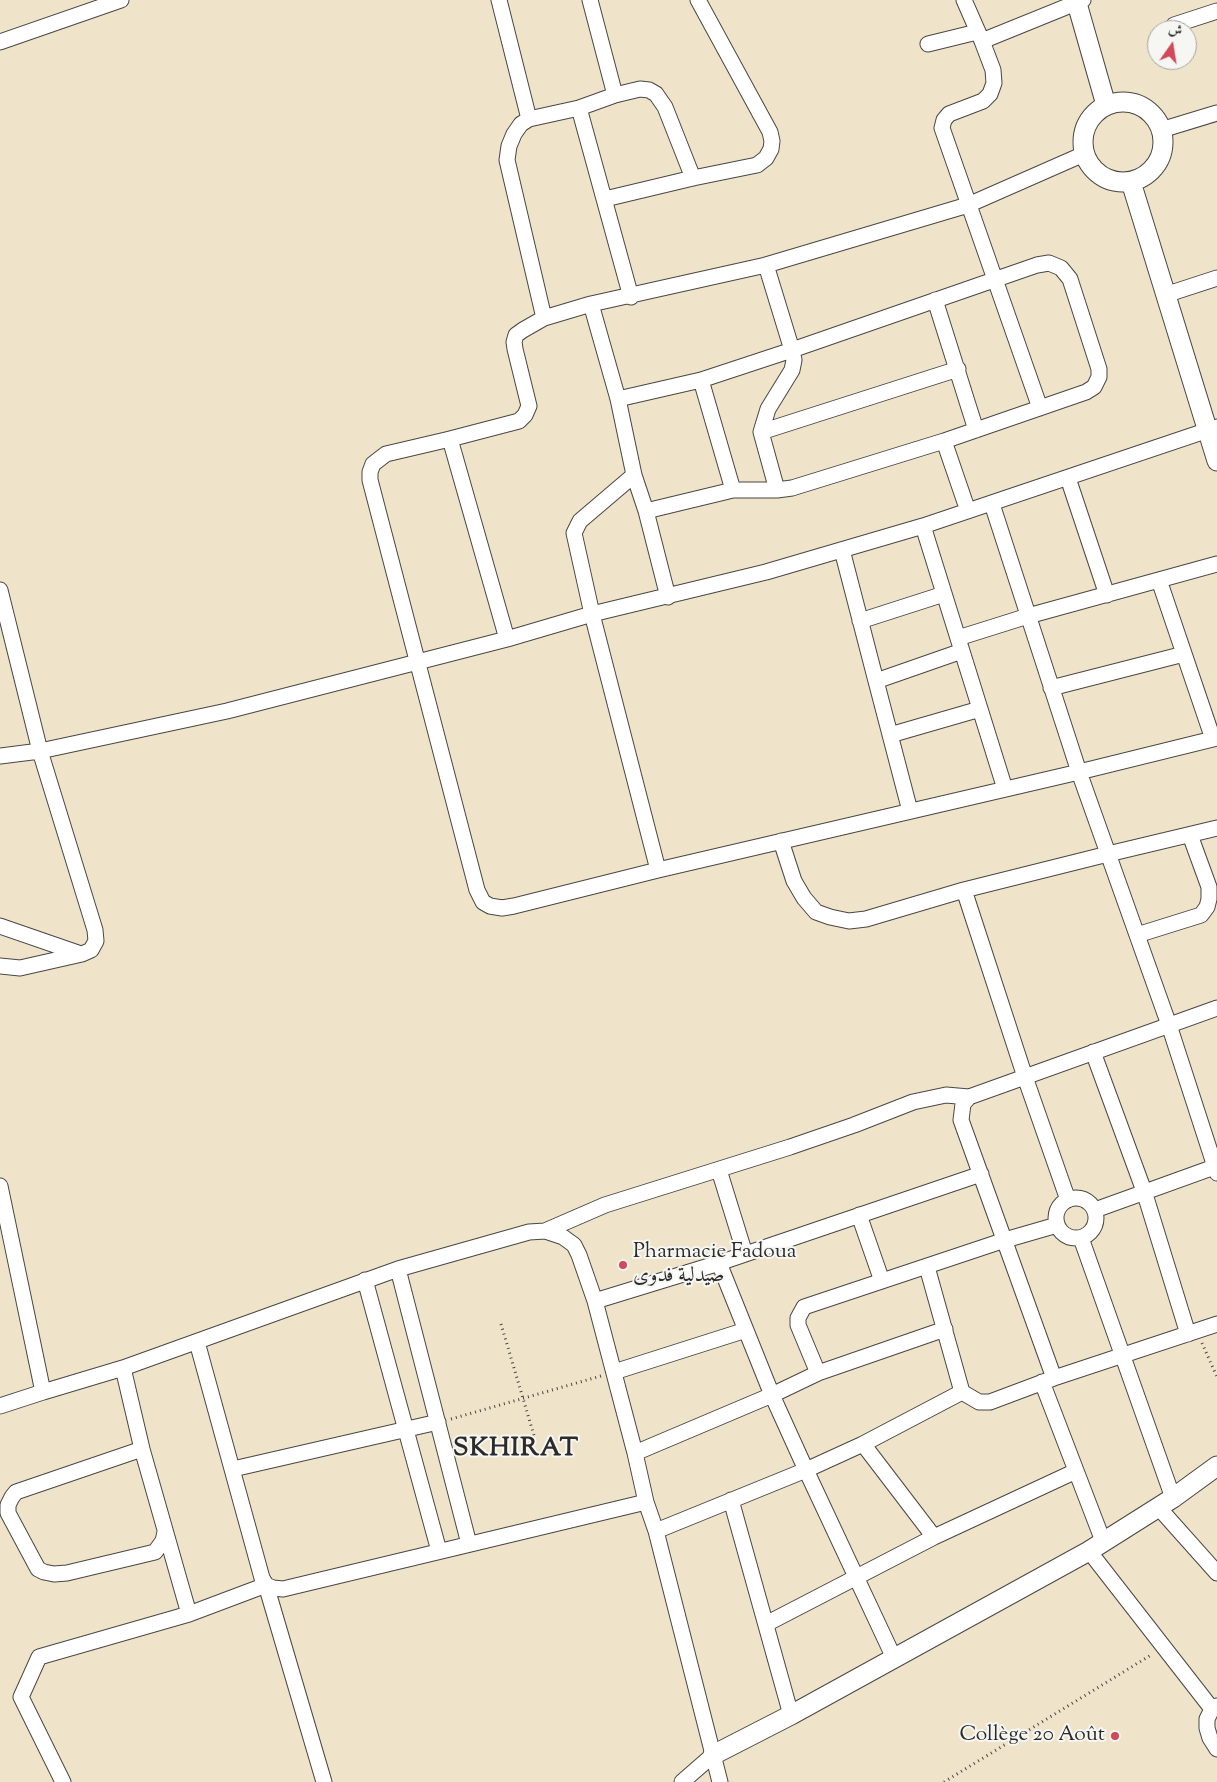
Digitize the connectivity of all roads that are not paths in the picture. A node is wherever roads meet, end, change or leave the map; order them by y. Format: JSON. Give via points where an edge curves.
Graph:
{"nodes":[{"id":1,"x":121,"y":0,"type":"edge"},
{"id":2,"x":499,"y":0,"type":"edge"},
{"id":3,"x":590,"y":0,"type":"edge"},
{"id":4,"x":698,"y":0,"type":"edge"},
{"id":5,"x":964,"y":0,"type":"edge"},
{"id":6,"x":1078,"y":1,"type":"edge"},
{"id":7,"x":1217,"y":11,"type":"edge"},
{"id":8,"x":1189,"y":20,"type":"edge"},
{"id":9,"x":979,"y":36,"type":"junction"},
{"id":10,"x":0,"y":42,"type":"edge"},
{"id":11,"x":928,"y":44,"type":"dead end"},
{"id":12,"x":616,"y":95,"type":"junction"},
{"id":13,"x":1106,"y":105,"type":"junction"},
{"id":14,"x":579,"y":108,"type":"junction"},
{"id":15,"x":1217,"y":113,"type":"edge"},
{"id":16,"x":529,"y":119,"type":"junction"},
{"id":17,"x":1162,"y":130,"type":"junction"},
{"id":18,"x":1084,"y":154,"type":"junction"},
{"id":19,"x":693,"y":178,"type":"junction"},
{"id":20,"x":1130,"y":182,"type":"junction"},
{"id":21,"x":605,"y":199,"type":"junction"},
{"id":22,"x":968,"y":205,"type":"junction"},
{"id":23,"x":766,"y":265,"type":"junction"},
{"id":24,"x":1217,"y":278,"type":"edge"},
{"id":25,"x":996,"y":279,"type":"junction"},
{"id":26,"x":1165,"y":295,"type":"junction"},
{"id":27,"x":631,"y":296,"type":"junction"},
{"id":28,"x":935,"y":300,"type":"junction"},
{"id":29,"x":591,"y":304,"type":"junction"},
{"id":30,"x":544,"y":318,"type":"junction"},
{"id":31,"x":792,"y":350,"type":"junction"},
{"id":32,"x":958,"y":370,"type":"junction"},
{"id":33,"x":701,"y":380,"type":"junction"},
{"id":34,"x":618,"y":399,"type":"junction"},
{"id":35,"x":1040,"y":408,"type":"junction"},
{"id":36,"x":1212,"y":429,"type":"edge"},
{"id":37,"x":976,"y":430,"type":"junction"},
{"id":38,"x":760,"y":432,"type":"junction"},
{"id":39,"x":450,"y":439,"type":"junction"},
{"id":40,"x":944,"y":441,"type":"junction"},
{"id":41,"x":1217,"y":461,"type":"edge"},
{"id":42,"x":634,"y":475,"type":"junction"},
{"id":43,"x":1068,"y":478,"type":"junction"},
{"id":44,"x":733,"y":490,"type":"junction"},
{"id":45,"x":777,"y":490,"type":"junction"},
{"id":46,"x":992,"y":504,"type":"junction"},
{"id":47,"x":646,"y":511,"type":"junction"},
{"id":48,"x":968,"y":512,"type":"junction"},
{"id":49,"x":923,"y":526,"type":"junction"},
{"id":50,"x":842,"y":550,"type":"junction"},
{"id":51,"x":1217,"y":564,"type":"edge"},
{"id":52,"x":1159,"y":580,"type":"junction"},
{"id":53,"x":0,"y":590,"type":"edge"},
{"id":54,"x":944,"y":594,"type":"junction"},
{"id":55,"x":1107,"y":595,"type":"junction"},
{"id":56,"x":668,"y":597,"type":"junction"},
{"id":57,"x":592,"y":614,"type":"junction"},
{"id":58,"x":1028,"y":616,"type":"junction"},
{"id":59,"x":860,"y":621,"type":"junction"},
{"id":60,"x":507,"y":639,"type":"junction"},
{"id":61,"x":960,"y":644,"type":"junction"},
{"id":62,"x":1184,"y":654,"type":"junction"},
{"id":63,"x":418,"y":662,"type":"junction"},
{"id":64,"x":876,"y":682,"type":"junction"},
{"id":65,"x":1051,"y":688,"type":"junction"},
{"id":66,"x":980,"y":709,"type":"junction"},
{"id":67,"x":890,"y":735,"type":"junction"},
{"id":68,"x":1215,"y":739,"type":"edge"},
{"id":69,"x":40,"y":751,"type":"junction"},
{"id":70,"x":0,"y":756,"type":"edge"},
{"id":71,"x":1078,"y":772,"type":"junction"},
{"id":72,"x":1005,"y":788,"type":"junction"},
{"id":73,"x":910,"y":811,"type":"junction"},
{"id":74,"x":1217,"y":828,"type":"edge"},
{"id":75,"x":1190,"y":835,"type":"junction"},
{"id":76,"x":781,"y":841,"type":"junction"},
{"id":77,"x":1108,"y":854,"type":"junction"},
{"id":78,"x":658,"y":870,"type":"junction"},
{"id":79,"x":964,"y":890,"type":"junction"},
{"id":80,"x":0,"y":926,"type":"edge"},
{"id":81,"x":1137,"y":935,"type":"junction"},
{"id":82,"x":82,"y":954,"type":"junction"},
{"id":83,"x":0,"y":966,"type":"edge"},
{"id":84,"x":1217,"y":1008,"type":"edge"},
{"id":85,"x":1169,"y":1025,"type":"junction"},
{"id":86,"x":1093,"y":1052,"type":"junction"},
{"id":87,"x":1025,"y":1077,"type":"junction"},
{"id":88,"x":969,"y":1097,"type":"junction"},
{"id":89,"x":1216,"y":1169,"type":"edge"},
{"id":90,"x":719,"y":1170,"type":"junction"},
{"id":91,"x":981,"y":1174,"type":"junction"},
{"id":92,"x":0,"y":1186,"type":"edge"},
{"id":93,"x":1144,"y":1191,"type":"junction"},
{"id":94,"x":1068,"y":1200,"type":"junction"},
{"id":95,"x":1095,"y":1210,"type":"junction"},
{"id":96,"x":859,"y":1215,"type":"junction"},
{"id":97,"x":1057,"y":1225,"type":"junction"},
{"id":98,"x":545,"y":1231,"type":"junction"},
{"id":99,"x":1081,"y":1238,"type":"junction"},
{"id":100,"x":1005,"y":1240,"type":"junction"},
{"id":101,"x":745,"y":1254,"type":"junction"},
{"id":102,"x":718,"y":1263,"type":"junction"},
{"id":103,"x":927,"y":1267,"type":"junction"},
{"id":104,"x":398,"y":1269,"type":"junction"},
{"id":105,"x":365,"y":1280,"type":"junction"},
{"id":106,"x":882,"y":1282,"type":"junction"},
{"id":107,"x":595,"y":1301,"type":"junction"},
{"id":108,"x":1217,"y":1324,"type":"edge"},
{"id":109,"x":945,"y":1329,"type":"junction"},
{"id":110,"x":746,"y":1330,"type":"junction"},
{"id":111,"x":1193,"y":1332,"type":"junction"},
{"id":112,"x":197,"y":1342,"type":"junction"},
{"id":113,"x":1124,"y":1356,"type":"junction"},
{"id":114,"x":123,"y":1368,"type":"junction"},
{"id":115,"x":614,"y":1372,"type":"junction"},
{"id":116,"x":818,"y":1373,"type":"junction"},
{"id":117,"x":1048,"y":1380,"type":"junction"},
{"id":118,"x":43,"y":1392,"type":"junction"},
{"id":119,"x":962,"y":1392,"type":"junction"},
{"id":120,"x":772,"y":1395,"type":"junction"},
{"id":121,"x":0,"y":1406,"type":"edge"},
{"id":122,"x":438,"y":1422,"type":"junction"},
{"id":123,"x":405,"y":1431,"type":"junction"},
{"id":124,"x":863,"y":1444,"type":"junction"},
{"id":125,"x":142,"y":1449,"type":"junction"},
{"id":126,"x":635,"y":1453,"type":"junction"},
{"id":127,"x":1217,"y":1466,"type":"edge"},
{"id":128,"x":233,"y":1469,"type":"junction"},
{"id":129,"x":806,"y":1470,"type":"junction"},
{"id":130,"x":1076,"y":1471,"type":"junction"},
{"id":131,"x":6,"y":1499,"type":"edge"},
{"id":132,"x":731,"y":1500,"type":"junction"},
{"id":133,"x":646,"y":1502,"type":"junction"},
{"id":134,"x":1166,"y":1503,"type":"junction"},
{"id":135,"x":656,"y":1531,"type":"junction"},
{"id":136,"x":165,"y":1532,"type":"junction"},
{"id":137,"x":934,"y":1537,"type":"junction"},
{"id":138,"x":469,"y":1544,"type":"junction"},
{"id":139,"x":1096,"y":1546,"type":"junction"},
{"id":140,"x":439,"y":1551,"type":"junction"},
{"id":141,"x":1217,"y":1573,"type":"edge"},
{"id":142,"x":857,"y":1577,"type":"junction"},
{"id":143,"x":266,"y":1585,"type":"junction"},
{"id":144,"x":189,"y":1614,"type":"junction"},
{"id":145,"x":766,"y":1624,"type":"junction"},
{"id":146,"x":894,"y":1658,"type":"junction"},
{"id":147,"x":1215,"y":1708,"type":"edge"},
{"id":148,"x":791,"y":1715,"type":"junction"},
{"id":149,"x":1217,"y":1750,"type":"edge"},
{"id":150,"x":713,"y":1755,"type":"junction"},
{"id":151,"x":63,"y":1782,"type":"edge"},
{"id":152,"x":324,"y":1782,"type":"edge"},
{"id":153,"x":682,"y":1782,"type":"edge"},
{"id":154,"x":720,"y":1782,"type":"edge"}],
"edges":[{"from":1,"to":10,"type":"street"},
{"from":2,"to":16,"type":"street"},
{"from":3,"to":12,"type":"street"},
{"from":4,"to":19,"type":"street","via":[[772,141],[766,158],[757,165]]},
{"from":5,"to":9,"type":"street"},
{"from":6,"to":9,"type":"street"},
{"from":6,"to":13,"type":"street"},
{"from":7,"to":8,"type":"street"},
{"from":9,"to":11,"type":"street"},
{"from":9,"to":22,"type":"street","via":[[993,70],[994,83],[990,94],[983,101],[949,114],[942,128]]},
{"from":12,"to":14,"type":"street"},
{"from":12,"to":19,"type":"street","via":[[640,89],[656,94],[665,107]]},
{"from":13,"to":17,"type":"street","via":[[1115,102],[1135,104],[1151,113]]},
{"from":13,"to":18,"type":"street","via":[[1086,126],[1082,145]]},
{"from":14,"to":16,"type":"street"},
{"from":14,"to":21,"type":"street"},
{"from":15,"to":17,"type":"street"},
{"from":16,"to":30,"type":"street","via":[[520,124],[514,134],[508,160]]},
{"from":17,"to":20,"type":"street","via":[[1160,158],[1148,174]]},
{"from":18,"to":20,"type":"street","via":[[1094,171],[1102,177]]},
{"from":18,"to":22,"type":"street"},
{"from":19,"to":21,"type":"street"},
{"from":20,"to":26,"type":"street"},
{"from":21,"to":27,"type":"street"},
{"from":22,"to":23,"type":"street"},
{"from":22,"to":25,"type":"street"},
{"from":23,"to":27,"type":"street"},
{"from":23,"to":31,"type":"street"},
{"from":24,"to":26,"type":"street"},
{"from":25,"to":28,"type":"street"},
{"from":25,"to":35,"type":"street"},
{"from":25,"to":35,"type":"street","via":[[1049,263],[1060,268],[1070,279],[1099,377],[1094,387],[1086,392]]},
{"from":26,"to":36,"type":"street"},
{"from":27,"to":29,"type":"street"},
{"from":28,"to":31,"type":"street"},
{"from":28,"to":32,"type":"street"},
{"from":29,"to":30,"type":"street"},
{"from":29,"to":34,"type":"street"},
{"from":30,"to":39,"type":"street","via":[[516,335],[514,342],[529,406],[525,415],[519,421]]},
{"from":31,"to":33,"type":"street"},
{"from":31,"to":38,"type":"street","via":[[792,370],[768,409]]},
{"from":32,"to":37,"type":"street"},
{"from":32,"to":38,"type":"street"},
{"from":33,"to":34,"type":"street"},
{"from":33,"to":44,"type":"street"},
{"from":34,"to":42,"type":"street"},
{"from":35,"to":37,"type":"street"},
{"from":36,"to":41,"type":"street"},
{"from":36,"to":43,"type":"street"},
{"from":37,"to":40,"type":"street"},
{"from":38,"to":45,"type":"street"},
{"from":39,"to":60,"type":"street"},
{"from":39,"to":63,"type":"street","via":[[386,454],[373,464],[370,472]]},
{"from":40,"to":45,"type":"street"},
{"from":40,"to":48,"type":"street"},
{"from":42,"to":47,"type":"street"},
{"from":42,"to":57,"type":"street","via":[[576,526],[575,541]]},
{"from":43,"to":46,"type":"street"},
{"from":43,"to":55,"type":"street"},
{"from":44,"to":45,"type":"street"},
{"from":44,"to":47,"type":"street"},
{"from":46,"to":48,"type":"street"},
{"from":46,"to":58,"type":"street"},
{"from":47,"to":56,"type":"street"},
{"from":48,"to":49,"type":"street"},
{"from":49,"to":50,"type":"street"},
{"from":49,"to":54,"type":"street"},
{"from":50,"to":56,"type":"street"},
{"from":50,"to":59,"type":"street"},
{"from":51,"to":52,"type":"street"},
{"from":52,"to":55,"type":"street"},
{"from":52,"to":62,"type":"street"},
{"from":53,"to":69,"type":"street"},
{"from":54,"to":59,"type":"street"},
{"from":54,"to":61,"type":"street"},
{"from":55,"to":58,"type":"street"},
{"from":56,"to":57,"type":"street"},
{"from":57,"to":60,"type":"street"},
{"from":57,"to":78,"type":"street"},
{"from":58,"to":61,"type":"street"},
{"from":58,"to":65,"type":"street"},
{"from":59,"to":64,"type":"street"},
{"from":60,"to":63,"type":"street"},
{"from":61,"to":64,"type":"street"},
{"from":61,"to":66,"type":"street"},
{"from":62,"to":65,"type":"street"},
{"from":62,"to":68,"type":"street"},
{"from":63,"to":69,"type":"street","via":[[227,711]]},
{"from":63,"to":78,"type":"street","via":[[477,890],[483,902],[502,908],[514,906]]},
{"from":64,"to":67,"type":"street"},
{"from":65,"to":71,"type":"street"},
{"from":66,"to":67,"type":"street"},
{"from":66,"to":72,"type":"street"},
{"from":67,"to":73,"type":"street"},
{"from":68,"to":71,"type":"street"},
{"from":69,"to":70,"type":"street"},
{"from":69,"to":82,"type":"street","via":[[95,930],[96,940],[91,950]]},
{"from":71,"to":72,"type":"street"},
{"from":71,"to":77,"type":"street"},
{"from":72,"to":73,"type":"street"},
{"from":73,"to":76,"type":"street"},
{"from":74,"to":75,"type":"street"},
{"from":75,"to":77,"type":"street"},
{"from":75,"to":81,"type":"street","via":[[1209,887],[1207,907],[1201,915]]},
{"from":76,"to":78,"type":"street"},
{"from":76,"to":79,"type":"street","via":[[794,881],[804,898],[816,912],[830,918],[866,919]]},
{"from":77,"to":79,"type":"street"},
{"from":77,"to":81,"type":"street"},
{"from":79,"to":87,"type":"street"},
{"from":80,"to":82,"type":"street"},
{"from":81,"to":85,"type":"street"},
{"from":82,"to":83,"type":"street","via":[[20,968]]},
{"from":84,"to":85,"type":"street"},
{"from":85,"to":86,"type":"street"},
{"from":85,"to":89,"type":"street"},
{"from":86,"to":87,"type":"street"},
{"from":86,"to":93,"type":"street"},
{"from":87,"to":88,"type":"street"},
{"from":87,"to":94,"type":"street"},
{"from":88,"to":90,"type":"street","via":[[946,1095],[913,1102]]},
{"from":88,"to":91,"type":"street","via":[[962,1104],[961,1120]]},
{"from":89,"to":93,"type":"street"},
{"from":90,"to":98,"type":"street","via":[[606,1205]]},
{"from":90,"to":101,"type":"street"},
{"from":91,"to":96,"type":"street"},
{"from":91,"to":100,"type":"street"},
{"from":92,"to":118,"type":"street"},
{"from":93,"to":95,"type":"street"},
{"from":93,"to":111,"type":"street"},
{"from":94,"to":95,"type":"street","via":[[1078,1198]]},
{"from":94,"to":97,"type":"street","via":[[1058,1210]]},
{"from":95,"to":99,"type":"street","via":[[1095,1227]]},
{"from":96,"to":101,"type":"street"},
{"from":96,"to":106,"type":"street"},
{"from":97,"to":99,"type":"street","via":[[1067,1236]]},
{"from":97,"to":100,"type":"street"},
{"from":98,"to":104,"type":"street","via":[[529,1232]]},
{"from":98,"to":107,"type":"street","via":[[574,1245]]},
{"from":99,"to":113,"type":"street"},
{"from":100,"to":103,"type":"street"},
{"from":100,"to":117,"type":"street"},
{"from":101,"to":102,"type":"street"},
{"from":102,"to":107,"type":"street"},
{"from":102,"to":110,"type":"street"},
{"from":103,"to":106,"type":"street"},
{"from":103,"to":109,"type":"street"},
{"from":104,"to":105,"type":"street"},
{"from":104,"to":122,"type":"street"},
{"from":105,"to":112,"type":"street"},
{"from":105,"to":123,"type":"street"},
{"from":106,"to":116,"type":"street","via":[[800,1311],[798,1325]]},
{"from":107,"to":115,"type":"street"},
{"from":108,"to":111,"type":"street"},
{"from":109,"to":116,"type":"street"},
{"from":109,"to":119,"type":"street"},
{"from":110,"to":115,"type":"street"},
{"from":110,"to":120,"type":"street"},
{"from":111,"to":113,"type":"street"},
{"from":112,"to":114,"type":"street"},
{"from":112,"to":128,"type":"street"},
{"from":113,"to":117,"type":"street"},
{"from":113,"to":134,"type":"street"},
{"from":114,"to":118,"type":"street"},
{"from":114,"to":125,"type":"street"},
{"from":115,"to":126,"type":"street"},
{"from":116,"to":120,"type":"street"},
{"from":117,"to":119,"type":"street","via":[[990,1402],[980,1402]]},
{"from":117,"to":130,"type":"street"},
{"from":118,"to":121,"type":"street"},
{"from":119,"to":124,"type":"street"},
{"from":120,"to":126,"type":"street"},
{"from":120,"to":129,"type":"street"},
{"from":122,"to":123,"type":"street"},
{"from":122,"to":138,"type":"street"},
{"from":123,"to":128,"type":"street"},
{"from":123,"to":140,"type":"street"},
{"from":124,"to":129,"type":"street"},
{"from":124,"to":137,"type":"street"},
{"from":125,"to":131,"type":"street","via":[[16,1492]]},
{"from":125,"to":136,"type":"street"},
{"from":126,"to":133,"type":"street"},
{"from":127,"to":134,"type":"street"},
{"from":128,"to":143,"type":"street"},
{"from":129,"to":132,"type":"street"},
{"from":129,"to":142,"type":"street"},
{"from":130,"to":137,"type":"street"},
{"from":130,"to":139,"type":"street"},
{"from":131,"to":136,"type":"street","via":[[8,1512],[38,1568],[44,1572],[67,1573],[155,1552],[164,1541]]},
{"from":132,"to":135,"type":"street"},
{"from":132,"to":145,"type":"street"},
{"from":133,"to":135,"type":"street"},
{"from":133,"to":138,"type":"street"},
{"from":134,"to":139,"type":"street"},
{"from":134,"to":141,"type":"street"},
{"from":135,"to":150,"type":"street"},
{"from":136,"to":144,"type":"street"},
{"from":137,"to":142,"type":"street"},
{"from":138,"to":140,"type":"street"},
{"from":139,"to":146,"type":"street"},
{"from":139,"to":147,"type":"street","via":[[1164,1647]]},
{"from":140,"to":143,"type":"street","via":[[283,1588]]},
{"from":142,"to":145,"type":"street"},
{"from":142,"to":146,"type":"street"},
{"from":143,"to":144,"type":"street"},
{"from":143,"to":152,"type":"street"},
{"from":144,"to":151,"type":"street","via":[[39,1657],[21,1697]]},
{"from":145,"to":148,"type":"street"},
{"from":146,"to":148,"type":"street"},
{"from":147,"to":149,"type":"street","via":[[1207,1719],[1207,1728]]},
{"from":148,"to":150,"type":"street"},
{"from":150,"to":153,"type":"street"},
{"from":150,"to":154,"type":"street"}]}
